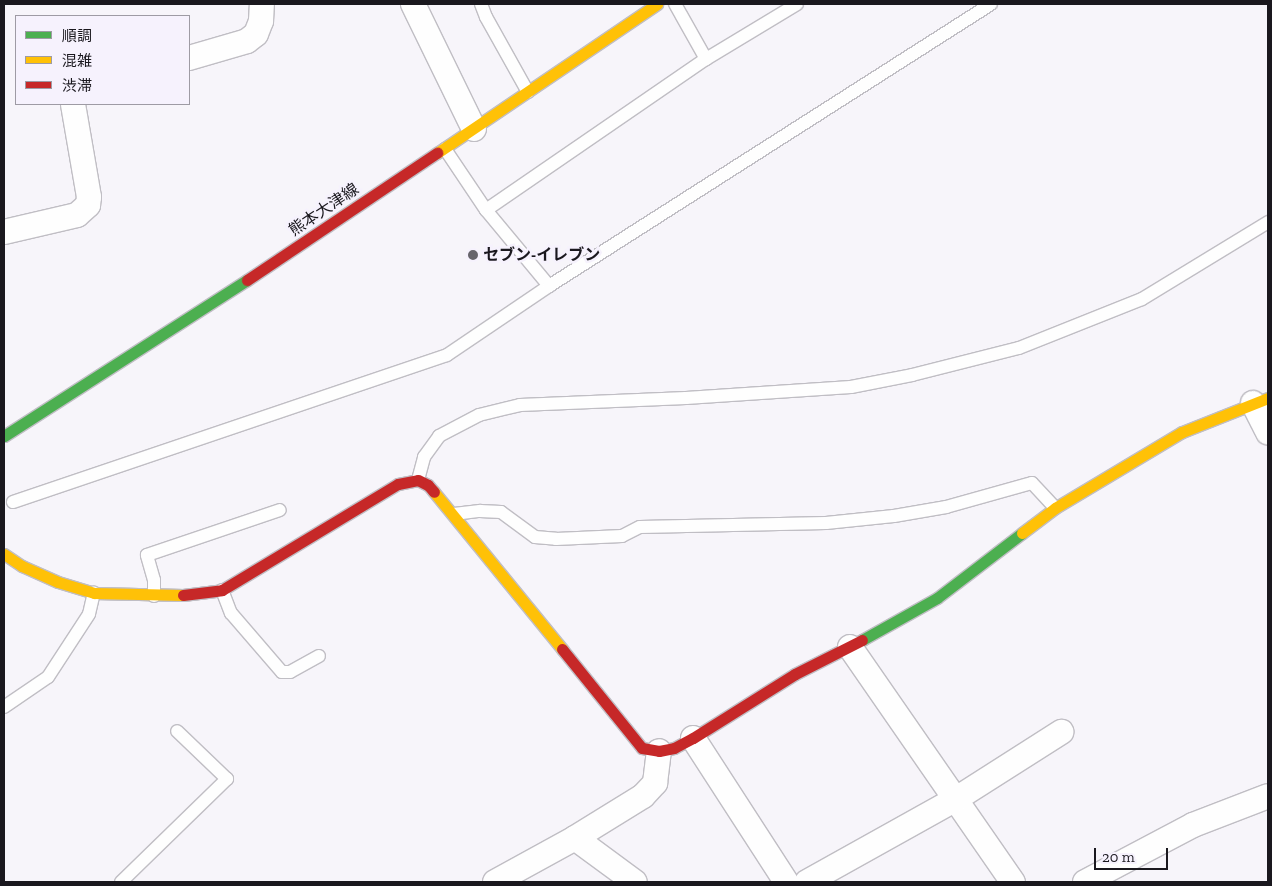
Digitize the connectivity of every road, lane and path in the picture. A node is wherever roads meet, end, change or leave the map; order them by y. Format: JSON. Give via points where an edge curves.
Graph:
{"nodes":[{"id":1,"x":262,"y":4,"type":"edge"},
{"id":2,"x":413,"y":4,"type":"edge"},
{"id":3,"x":481,"y":4,"type":"edge"},
{"id":4,"x":674,"y":4,"type":"edge"},
{"id":5,"x":797,"y":4,"type":"edge"},
{"id":6,"x":991,"y":4,"type":"edge"},
{"id":7,"x":652,"y":5,"type":"edge"},
{"id":8,"x":190,"y":58,"type":"edge"},
{"id":9,"x":706,"y":59,"type":"junction"},
{"id":10,"x":528,"y":92,"type":"junction"},
{"id":11,"x":73,"y":105,"type":"edge"},
{"id":12,"x":474,"y":129,"type":"junction"},
{"id":13,"x":445,"y":149,"type":"junction"},
{"id":14,"x":486,"y":210,"type":"junction"},
{"id":15,"x":1268,"y":222,"type":"edge"},
{"id":16,"x":4,"y":232,"type":"edge"},
{"id":17,"x":549,"y":286,"type":"junction"},
{"id":18,"x":1260,"y":401,"type":"edge"},
{"id":19,"x":1268,"y":432,"type":"edge"},
{"id":20,"x":4,"y":436,"type":"edge"},
{"id":21,"x":418,"y":480,"type":"junction"},
{"id":22,"x":13,"y":502,"type":"dead end"},
{"id":23,"x":1054,"y":508,"type":"junction"},
{"id":24,"x":280,"y":510,"type":"dead end"},
{"id":25,"x":454,"y":514,"type":"junction"},
{"id":26,"x":4,"y":554,"type":"edge"},
{"id":27,"x":222,"y":590,"type":"junction"},
{"id":28,"x":94,"y":593,"type":"junction"},
{"id":29,"x":154,"y":596,"type":"junction"},
{"id":30,"x":850,"y":647,"type":"junction"},
{"id":31,"x":319,"y":656,"type":"dead end"},
{"id":32,"x":4,"y":707,"type":"edge"},
{"id":33,"x":177,"y":731,"type":"dead end"},
{"id":34,"x":1061,"y":732,"type":"dead end"},
{"id":35,"x":693,"y":738,"type":"junction"},
{"id":36,"x":659,"y":750,"type":"junction"},
{"id":37,"x":1268,"y":796,"type":"edge"},
{"id":38,"x":956,"y":799,"type":"junction"},
{"id":39,"x":575,"y":838,"type":"junction"},
{"id":40,"x":121,"y":882,"type":"edge"},
{"id":41,"x":495,"y":882,"type":"edge"},
{"id":42,"x":636,"y":882,"type":"edge"},
{"id":43,"x":786,"y":882,"type":"edge"},
{"id":44,"x":807,"y":882,"type":"edge"},
{"id":45,"x":1013,"y":882,"type":"edge"},
{"id":46,"x":1085,"y":882,"type":"edge"}],
"edges":[{"from":1,"to":8,"type":"street","via":[[256,34],[248,41]]},
{"from":2,"to":12,"type":"street"},
{"from":3,"to":10,"type":"lane"},
{"from":4,"to":9,"type":"lane"},
{"from":5,"to":9,"type":"lane"},
{"from":6,"to":17,"type":"lane"},
{"from":7,"to":10,"type":"street","name":"熊本大津線"},
{"from":9,"to":14,"type":"lane"},
{"from":10,"to":12,"type":"street","name":"熊本大津線"},
{"from":11,"to":16,"type":"street","via":[[88,206],[77,215]]},
{"from":12,"to":13,"type":"street","name":"熊本大津線"},
{"from":13,"to":14,"type":"lane"},
{"from":13,"to":20,"type":"street","name":"熊本大津線"},
{"from":14,"to":17,"type":"lane"},
{"from":15,"to":21,"type":"lane","via":[[1142,299],[1019,348],[851,387],[696,398],[520,405],[479,415],[439,436],[424,457]]},
{"from":17,"to":22,"type":"lane","via":[[447,355]]},
{"from":18,"to":19,"type":"street"},
{"from":18,"to":23,"type":"street","via":[[1182,432]]},
{"from":21,"to":25,"type":"street","via":[[428,485]]},
{"from":21,"to":27,"type":"street","via":[[398,484]]},
{"from":23,"to":25,"type":"lane","via":[[1032,483],[946,507],[885,517],[826,523],[640,527],[622,536],[556,539],[535,537],[501,512]]},
{"from":23,"to":30,"type":"street","via":[[937,598]]},
{"from":24,"to":29,"type":"lane","via":[[147,555],[154,580]]},
{"from":25,"to":36,"type":"street","via":[[642,748]]},
{"from":26,"to":28,"type":"street","via":[[58,582]]},
{"from":27,"to":29,"type":"street"},
{"from":27,"to":31,"type":"lane","via":[[231,613],[282,672],[290,672]]},
{"from":28,"to":29,"type":"street"},
{"from":28,"to":32,"type":"lane","via":[[89,614],[48,677]]},
{"from":30,"to":35,"type":"street","via":[[796,674]]},
{"from":30,"to":38,"type":"street"},
{"from":33,"to":40,"type":"lane","via":[[227,779]]},
{"from":34,"to":38,"type":"street"},
{"from":35,"to":36,"type":"street","via":[[674,748]]},
{"from":35,"to":43,"type":"street"},
{"from":36,"to":39,"type":"street","via":[[655,784],[643,796]]},
{"from":37,"to":46,"type":"street","via":[[1193,825]]},
{"from":38,"to":44,"type":"street"},
{"from":38,"to":45,"type":"street"},
{"from":39,"to":41,"type":"street"},
{"from":39,"to":42,"type":"street"}]}
